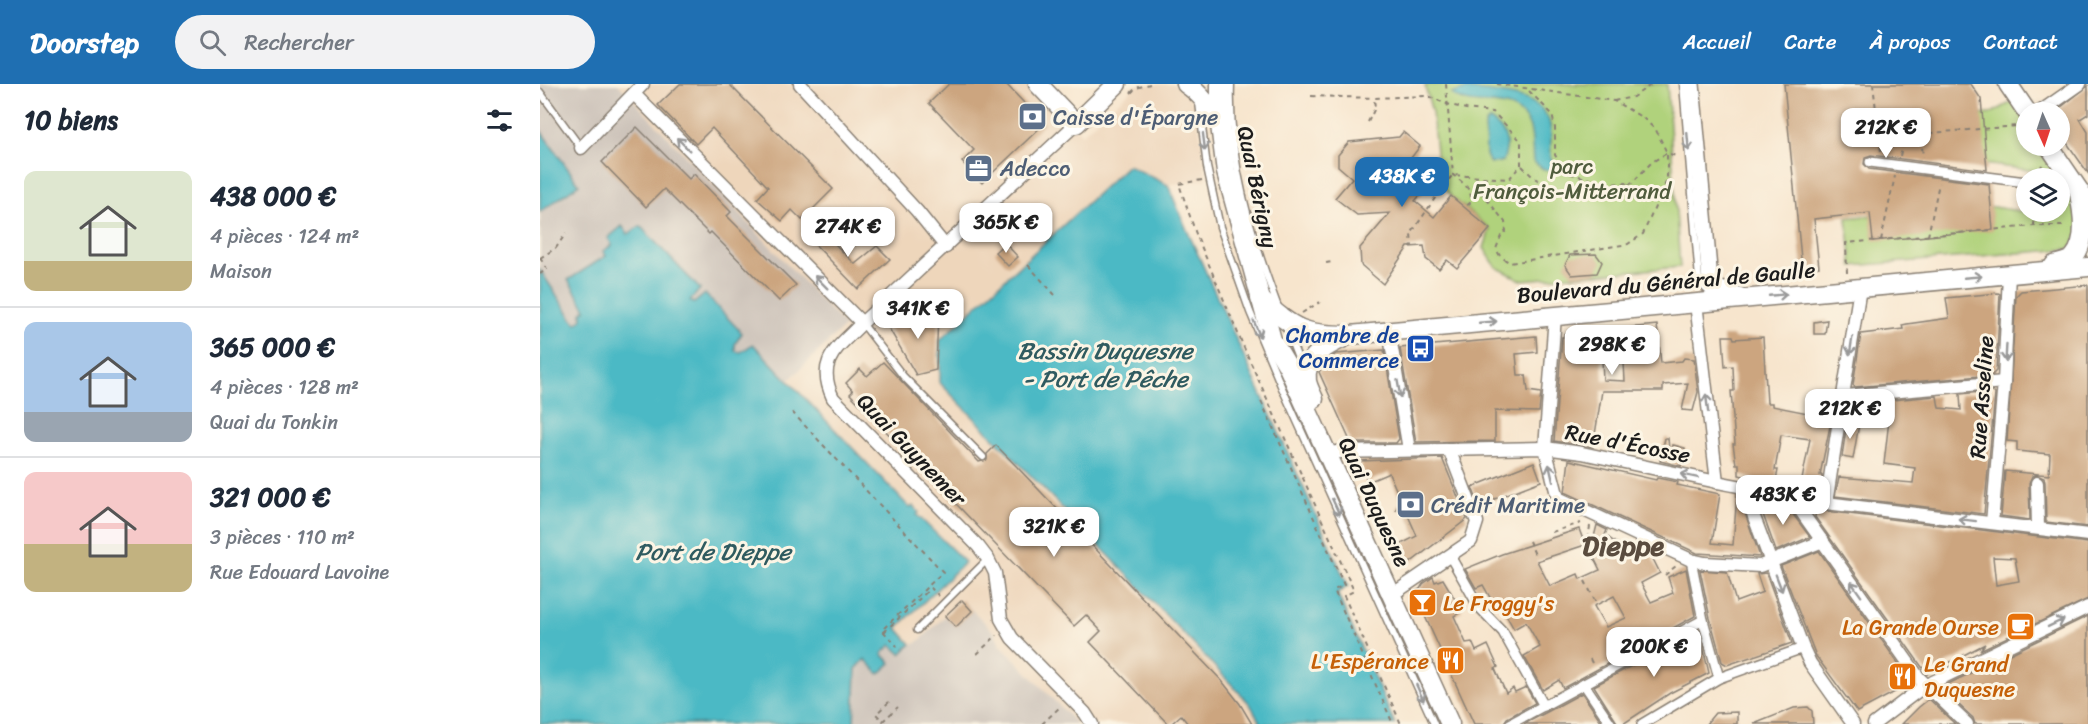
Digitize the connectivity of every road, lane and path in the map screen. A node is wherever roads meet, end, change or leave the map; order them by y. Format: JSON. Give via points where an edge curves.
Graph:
{"nodes":[{"id":1,"x":643,"y":84,"type":"edge"},
{"id":2,"x":800,"y":84,"type":"edge"},
{"id":3,"x":1038,"y":84,"type":"edge"},
{"id":4,"x":1220,"y":84,"type":"edge"},
{"id":5,"x":1231,"y":84,"type":"edge"},
{"id":6,"x":1446,"y":84,"type":"edge"},
{"id":7,"x":1497,"y":84,"type":"edge"},
{"id":8,"x":1652,"y":84,"type":"edge"},
{"id":9,"x":1683,"y":84,"type":"edge"},
{"id":10,"x":1692,"y":84,"type":"edge"},
{"id":11,"x":1873,"y":84,"type":"edge"},
{"id":12,"x":2008,"y":84,"type":"edge"},
{"id":13,"x":2080,"y":84,"type":"edge"},
{"id":14,"x":1118,"y":85,"type":"edge"},
{"id":15,"x":1194,"y":87,"type":"edge"},
{"id":16,"x":1528,"y":89,"type":"junction"},
{"id":17,"x":540,"y":92,"type":"edge"},
{"id":18,"x":634,"y":94,"type":"junction"},
{"id":19,"x":1311,"y":96,"type":"dead end"},
{"id":20,"x":1374,"y":98,"type":"junction"},
{"id":21,"x":1614,"y":100,"type":"junction"},
{"id":22,"x":2020,"y":102,"type":"edge"},
{"id":23,"x":2054,"y":102,"type":"edge"},
{"id":24,"x":1447,"y":104,"type":"junction"},
{"id":25,"x":1919,"y":112,"type":"dead end"},
{"id":26,"x":1368,"y":122,"type":"dead end"},
{"id":27,"x":1076,"y":124,"type":"junction"},
{"id":28,"x":1220,"y":124,"type":"junction"},
{"id":29,"x":2016,"y":126,"type":"edge"},
{"id":30,"x":1921,"y":134,"type":"junction"},
{"id":31,"x":1905,"y":135,"type":"junction"},
{"id":32,"x":1880,"y":137,"type":"junction"},
{"id":33,"x":1867,"y":138,"type":"dead end"},
{"id":34,"x":581,"y":148,"type":"joint"},
{"id":35,"x":1667,"y":153,"type":"junction"},
{"id":36,"x":2055,"y":156,"type":"edge"},
{"id":37,"x":1690,"y":160,"type":"junction"},
{"id":38,"x":1870,"y":162,"type":"dead end"},
{"id":39,"x":1882,"y":164,"type":"junction"},
{"id":40,"x":1521,"y":165,"type":"junction"},
{"id":41,"x":1897,"y":166,"type":"junction"},
{"id":42,"x":1918,"y":168,"type":"junction"},
{"id":43,"x":1941,"y":171,"type":"junction"},
{"id":44,"x":1453,"y":175,"type":"junction"},
{"id":45,"x":1202,"y":180,"type":"dead end"},
{"id":46,"x":2016,"y":181,"type":"edge"},
{"id":47,"x":1632,"y":183,"type":"junction"},
{"id":48,"x":1481,"y":192,"type":"dead end"},
{"id":49,"x":2078,"y":192,"type":"edge"},
{"id":50,"x":1464,"y":208,"type":"dead end"},
{"id":51,"x":2034,"y":222,"type":"edge"},
{"id":52,"x":2034,"y":226,"type":"junction"},
{"id":53,"x":2087,"y":226,"type":"edge"},
{"id":54,"x":566,"y":233,"type":"dead end"},
{"id":55,"x":1928,"y":236,"type":"junction"},
{"id":56,"x":1881,"y":240,"type":"junction"},
{"id":57,"x":946,"y":247,"type":"junction"},
{"id":58,"x":1412,"y":247,"type":"dead end"},
{"id":59,"x":540,"y":258,"type":"edge"},
{"id":60,"x":1332,"y":262,"type":"dead end"},
{"id":61,"x":1326,"y":263,"type":"dead end"},
{"id":62,"x":1028,"y":265,"type":"dead end"},
{"id":63,"x":2088,"y":267,"type":"edge"},
{"id":64,"x":2039,"y":271,"type":"junction"},
{"id":65,"x":540,"y":274,"type":"edge"},
{"id":66,"x":2009,"y":274,"type":"junction"},
{"id":67,"x":1854,"y":288,"type":"junction"},
{"id":68,"x":1055,"y":295,"type":"dead end"},
{"id":69,"x":1751,"y":298,"type":"junction"},
{"id":70,"x":1260,"y":299,"type":"junction"},
{"id":71,"x":1720,"y":301,"type":"junction"},
{"id":72,"x":1696,"y":303,"type":"junction"},
{"id":73,"x":1555,"y":316,"type":"junction"},
{"id":74,"x":1283,"y":320,"type":"junction"},
{"id":75,"x":862,"y":323,"type":"junction"},
{"id":76,"x":1389,"y":332,"type":"junction"},
{"id":77,"x":1350,"y":335,"type":"junction"},
{"id":78,"x":1306,"y":381,"type":"junction"},
{"id":79,"x":2004,"y":382,"type":"junction"},
{"id":80,"x":1843,"y":396,"type":"junction"},
{"id":81,"x":1261,"y":401,"type":"dead end"},
{"id":82,"x":792,"y":412,"type":"dead end"},
{"id":83,"x":1545,"y":448,"type":"junction"},
{"id":84,"x":1449,"y":449,"type":"junction"},
{"id":85,"x":1409,"y":450,"type":"junction"},
{"id":86,"x":1336,"y":452,"type":"junction"},
{"id":87,"x":984,"y":457,"type":"dead end"},
{"id":88,"x":1717,"y":482,"type":"junction"},
{"id":89,"x":2037,"y":483,"type":"dead end"},
{"id":90,"x":1746,"y":488,"type":"junction"},
{"id":91,"x":1791,"y":497,"type":"junction"},
{"id":92,"x":1826,"y":503,"type":"junction"},
{"id":93,"x":1595,"y":519,"type":"junction"},
{"id":94,"x":1992,"y":523,"type":"junction"},
{"id":95,"x":2037,"y":528,"type":"junction"},
{"id":96,"x":1552,"y":532,"type":"dead end"},
{"id":97,"x":2088,"y":535,"type":"edge"},
{"id":98,"x":1529,"y":541,"type":"dead end"},
{"id":99,"x":1823,"y":541,"type":"junction"},
{"id":100,"x":1587,"y":548,"type":"dead end"},
{"id":101,"x":1450,"y":556,"type":"junction"},
{"id":102,"x":1536,"y":557,"type":"dead end"},
{"id":103,"x":988,"y":559,"type":"junction"},
{"id":104,"x":1691,"y":560,"type":"junction"},
{"id":105,"x":1771,"y":563,"type":"junction"},
{"id":106,"x":1586,"y":581,"type":"dead end"},
{"id":107,"x":1400,"y":590,"type":"junction"},
{"id":108,"x":936,"y":593,"type":"dead end"},
{"id":109,"x":1597,"y":605,"type":"dead end"},
{"id":110,"x":2088,"y":607,"type":"edge"},
{"id":111,"x":1703,"y":620,"type":"junction"},
{"id":112,"x":1005,"y":627,"type":"junction"},
{"id":113,"x":917,"y":630,"type":"dead end"},
{"id":114,"x":884,"y":632,"type":"junction"},
{"id":115,"x":897,"y":646,"type":"dead end"},
{"id":116,"x":1803,"y":648,"type":"junction"},
{"id":117,"x":977,"y":654,"type":"dead end"},
{"id":118,"x":1719,"y":678,"type":"junction"},
{"id":119,"x":1584,"y":684,"type":"junction"},
{"id":120,"x":1928,"y":686,"type":"junction"},
{"id":121,"x":1070,"y":698,"type":"junction"},
{"id":122,"x":889,"y":702,"type":"dead end"},
{"id":123,"x":1544,"y":706,"type":"junction"},
{"id":124,"x":898,"y":707,"type":"dead end"},
{"id":125,"x":1042,"y":724,"type":"edge"},
{"id":126,"x":1092,"y":724,"type":"edge"},
{"id":127,"x":1393,"y":724,"type":"edge"},
{"id":128,"x":1401,"y":724,"type":"edge"},
{"id":129,"x":1434,"y":724,"type":"edge"},
{"id":130,"x":1450,"y":724,"type":"edge"},
{"id":131,"x":1457,"y":724,"type":"edge"},
{"id":132,"x":1509,"y":724,"type":"edge"},
{"id":133,"x":1611,"y":724,"type":"edge"},
{"id":134,"x":1642,"y":724,"type":"edge"},
{"id":135,"x":1852,"y":724,"type":"edge"},
{"id":136,"x":1874,"y":724,"type":"edge"},
{"id":137,"x":1967,"y":724,"type":"edge"}],
"edges":[{"from":1,"to":18,"type":"street"},
{"from":2,"to":57,"type":"street"},
{"from":3,"to":27,"type":"main road"},
{"from":4,"to":28,"type":"main road","name":"Quai Bérigny"},
{"from":5,"to":74,"type":"lane","via":[[1233,152],[1244,206]]},
{"from":6,"to":24,"type":"path"},
{"from":7,"to":16,"type":"path"},
{"from":8,"to":21,"type":"path","via":[[1633,97]]},
{"from":9,"to":37,"type":"lane","one_way":true},
{"from":10,"to":69,"type":"street","via":[[1710,280],[1718,288]]},
{"from":11,"to":32,"type":"path"},
{"from":12,"to":22,"type":"main road"},
{"from":13,"to":23,"type":"street"},
{"from":14,"to":27,"type":"main road"},
{"from":15,"to":28,"type":"main road"},
{"from":15,"to":129,"type":"lane","one_way":true,"via":[[1220,227],[1250,312]]},
{"from":16,"to":21,"type":"path"},
{"from":16,"to":47,"type":"path","via":[[1552,114],[1555,155],[1565,172],[1606,184]]},
{"from":17,"to":34,"type":"lane"},
{"from":18,"to":34,"type":"street"},
{"from":75,"to":18,"type":"street","one_way":true},
{"from":19,"to":20,"type":"path"},
{"from":20,"to":24,"type":"path","via":[[1428,96]]},
{"from":20,"to":26,"type":"path","via":[[1375,108]]},
{"from":21,"to":35,"type":"path","via":[[1656,130]]},
{"from":24,"to":40,"type":"path","via":[[1493,112],[1521,141]]},
{"from":24,"to":44,"type":"path"},
{"from":25,"to":30,"type":"path"},
{"from":27,"to":57,"type":"street"},
{"from":28,"to":70,"type":"main road","name":"Quai Bérigny","via":[[1226,172]]},
{"from":29,"to":30,"type":"path"},
{"from":30,"to":31,"type":"path"},
{"from":30,"to":42,"type":"path","via":[[1923,158],[1916,159]]},
{"from":31,"to":32,"type":"path"},
{"from":31,"to":41,"type":"path"},
{"from":32,"to":33,"type":"path"},
{"from":32,"to":39,"type":"path"},
{"from":35,"to":37,"type":"path"},
{"from":35,"to":47,"type":"path"},
{"from":35,"to":48,"type":"path","via":[[1667,180],[1643,234],[1628,244],[1510,263],[1497,249],[1506,231],[1505,222]]},
{"from":36,"to":49,"type":"main road"},
{"from":37,"to":71,"type":"lane","via":[[1699,279]]},
{"from":38,"to":39,"type":"street"},
{"from":39,"to":41,"type":"street"},
{"from":40,"to":44,"type":"path","via":[[1509,178]]},
{"from":40,"to":47,"type":"path","via":[[1557,192],[1615,192]]},
{"from":41,"to":42,"type":"street"},
{"from":41,"to":56,"type":"path"},
{"from":42,"to":43,"type":"street"},
{"from":43,"to":46,"type":"street"},
{"from":43,"to":55,"type":"path"},
{"from":44,"to":50,"type":"path","via":[[1472,194],[1471,202]]},
{"from":44,"to":58,"type":"path","via":[[1411,234]]},
{"from":45,"to":128,"type":"path","via":[[1179,184],[1196,234],[1354,591],[1344,596]]},
{"from":49,"to":53,"type":"main road"},
{"from":51,"to":52,"type":"path"},
{"from":52,"to":53,"type":"path"},
{"from":52,"to":55,"type":"path"},
{"from":53,"to":64,"type":"main road","via":[[2082,247],[2072,258]]},
{"from":54,"to":59,"type":"path","via":[[556,248]]},
{"from":55,"to":56,"type":"path"},
{"from":56,"to":67,"type":"path","via":[[1846,243]]},
{"from":57,"to":75,"type":"street"},
{"from":59,"to":65,"type":"path","via":[[547,269]]},
{"from":60,"to":61,"type":"path"},
{"from":62,"to":68,"type":"path"},
{"from":63,"to":64,"type":"main road","name":"Boulevard du Général de Gaulle"},
{"from":64,"to":66,"type":"main road","name":"Boulevard du Général de Gaulle"},
{"from":67,"to":66,"type":"main road","name":"Boulevard du Général de Gaulle","one_way":true},
{"from":66,"to":79,"type":"street","name":"Rue Asseline","one_way":true},
{"from":69,"to":67,"type":"main road","name":"Boulevard du Général de Gaulle","one_way":true},
{"from":67,"to":80,"type":"street","one_way":true},
{"from":69,"to":71,"type":"main road","name":"Boulevard du Général de Gaulle"},
{"from":70,"to":74,"type":"main road","name":"Boulevard du Général de Gaulle"},
{"from":70,"to":130,"type":"main road","name":"Quai Duquesne","via":[[1272,340],[1287,365]]},
{"from":71,"to":72,"type":"main road","name":"Boulevard du Général de Gaulle"},
{"from":72,"to":73,"type":"main road","name":"Boulevard du Général de Gaulle"},
{"from":88,"to":72,"type":"street","one_way":true},
{"from":76,"to":73,"type":"main road","name":"Boulevard du Général de Gaulle","one_way":true},
{"from":73,"to":83,"type":"street"},
{"from":74,"to":77,"type":"main road","name":"Boulevard du Général de Gaulle","via":[[1312,333]]},
{"from":74,"to":78,"type":"lane"},
{"from":75,"to":87,"type":"lane","via":[[903,376]]},
{"from":75,"to":103,"type":"street","name":"Quai Guynemer","via":[[830,355],[826,376],[833,398]]},
{"from":76,"to":77,"type":"main road","name":"Boulevard du Général de Gaulle"},
{"from":76,"to":85,"type":"street","one_way":true},
{"from":77,"to":78,"type":"main road","via":[[1317,353]]},
{"from":78,"to":86,"type":"main road","name":"Quai Duquesne"},
{"from":79,"to":80,"type":"street"},
{"from":79,"to":94,"type":"street","name":"Rue Asseline"},
{"from":80,"to":92,"type":"street"},
{"from":81,"to":127,"type":"path","via":[[1344,585],[1334,590]]},
{"from":82,"to":114,"type":"path","via":[[943,572]]},
{"from":83,"to":84,"type":"street","name":"Rue d'Écosse"},
{"from":88,"to":83,"type":"street","name":"Rue d'Écosse","one_way":true},
{"from":93,"to":83,"type":"street","one_way":true,"via":[[1558,498]]},
{"from":84,"to":85,"type":"street","name":"Rue d'Écosse"},
{"from":84,"to":101,"type":"street","via":[[1477,522],[1471,541]]},
{"from":85,"to":86,"type":"street","name":"Rue d'Écosse"},
{"from":86,"to":107,"type":"main road","name":"Quai Duquesne"},
{"from":88,"to":90,"type":"street","name":"Rue d'Écosse"},
{"from":89,"to":95,"type":"street"},
{"from":90,"to":91,"type":"street","name":"Rue d'Écosse"},
{"from":90,"to":105,"type":"street"},
{"from":91,"to":92,"type":"street","name":"Rue d'Écosse"},
{"from":91,"to":99,"type":"street"},
{"from":94,"to":92,"type":"street","name":"Rue d'Écosse","one_way":true},
{"from":93,"to":96,"type":"path"},
{"from":93,"to":100,"type":"path"},
{"from":93,"to":104,"type":"street"},
{"from":94,"to":95,"type":"street","name":"Rue d'Écosse"},
{"from":95,"to":97,"type":"street","name":"Rue d'Écosse"},
{"from":98,"to":102,"type":"path"},
{"from":99,"to":105,"type":"street"},
{"from":120,"to":99,"type":"street","one_way":true},
{"from":101,"to":107,"type":"street"},
{"from":101,"to":123,"type":"street","via":[[1479,607],[1503,632]]},
{"from":103,"to":112,"type":"street","via":[[995,573]]},
{"from":103,"to":113,"type":"lane"},
{"from":104,"to":105,"type":"street","via":[[1760,566]]},
{"from":104,"to":111,"type":"street"},
{"from":105,"to":116,"type":"street","one_way":true},
{"from":106,"to":109,"type":"path"},
{"from":107,"to":131,"type":"main road","name":"Quai Duquesne"},
{"from":108,"to":114,"type":"path","via":[[931,588]]},
{"from":120,"to":110,"type":"street","one_way":true},
{"from":111,"to":118,"type":"street"},
{"from":111,"to":119,"type":"street"},
{"from":112,"to":117,"type":"path"},
{"from":112,"to":121,"type":"street"},
{"from":114,"to":115,"type":"path"},
{"from":116,"to":118,"type":"street"},
{"from":116,"to":135,"type":"street"},
{"from":118,"to":134,"type":"street"},
{"from":119,"to":123,"type":"street"},
{"from":119,"to":133,"type":"street"},
{"from":120,"to":136,"type":"street"},
{"from":120,"to":137,"type":"street"},
{"from":121,"to":125,"type":"path"},
{"from":121,"to":126,"type":"street"},
{"from":122,"to":124,"type":"path","via":[[876,714],[883,721]]},
{"from":123,"to":132,"type":"street"}]}
